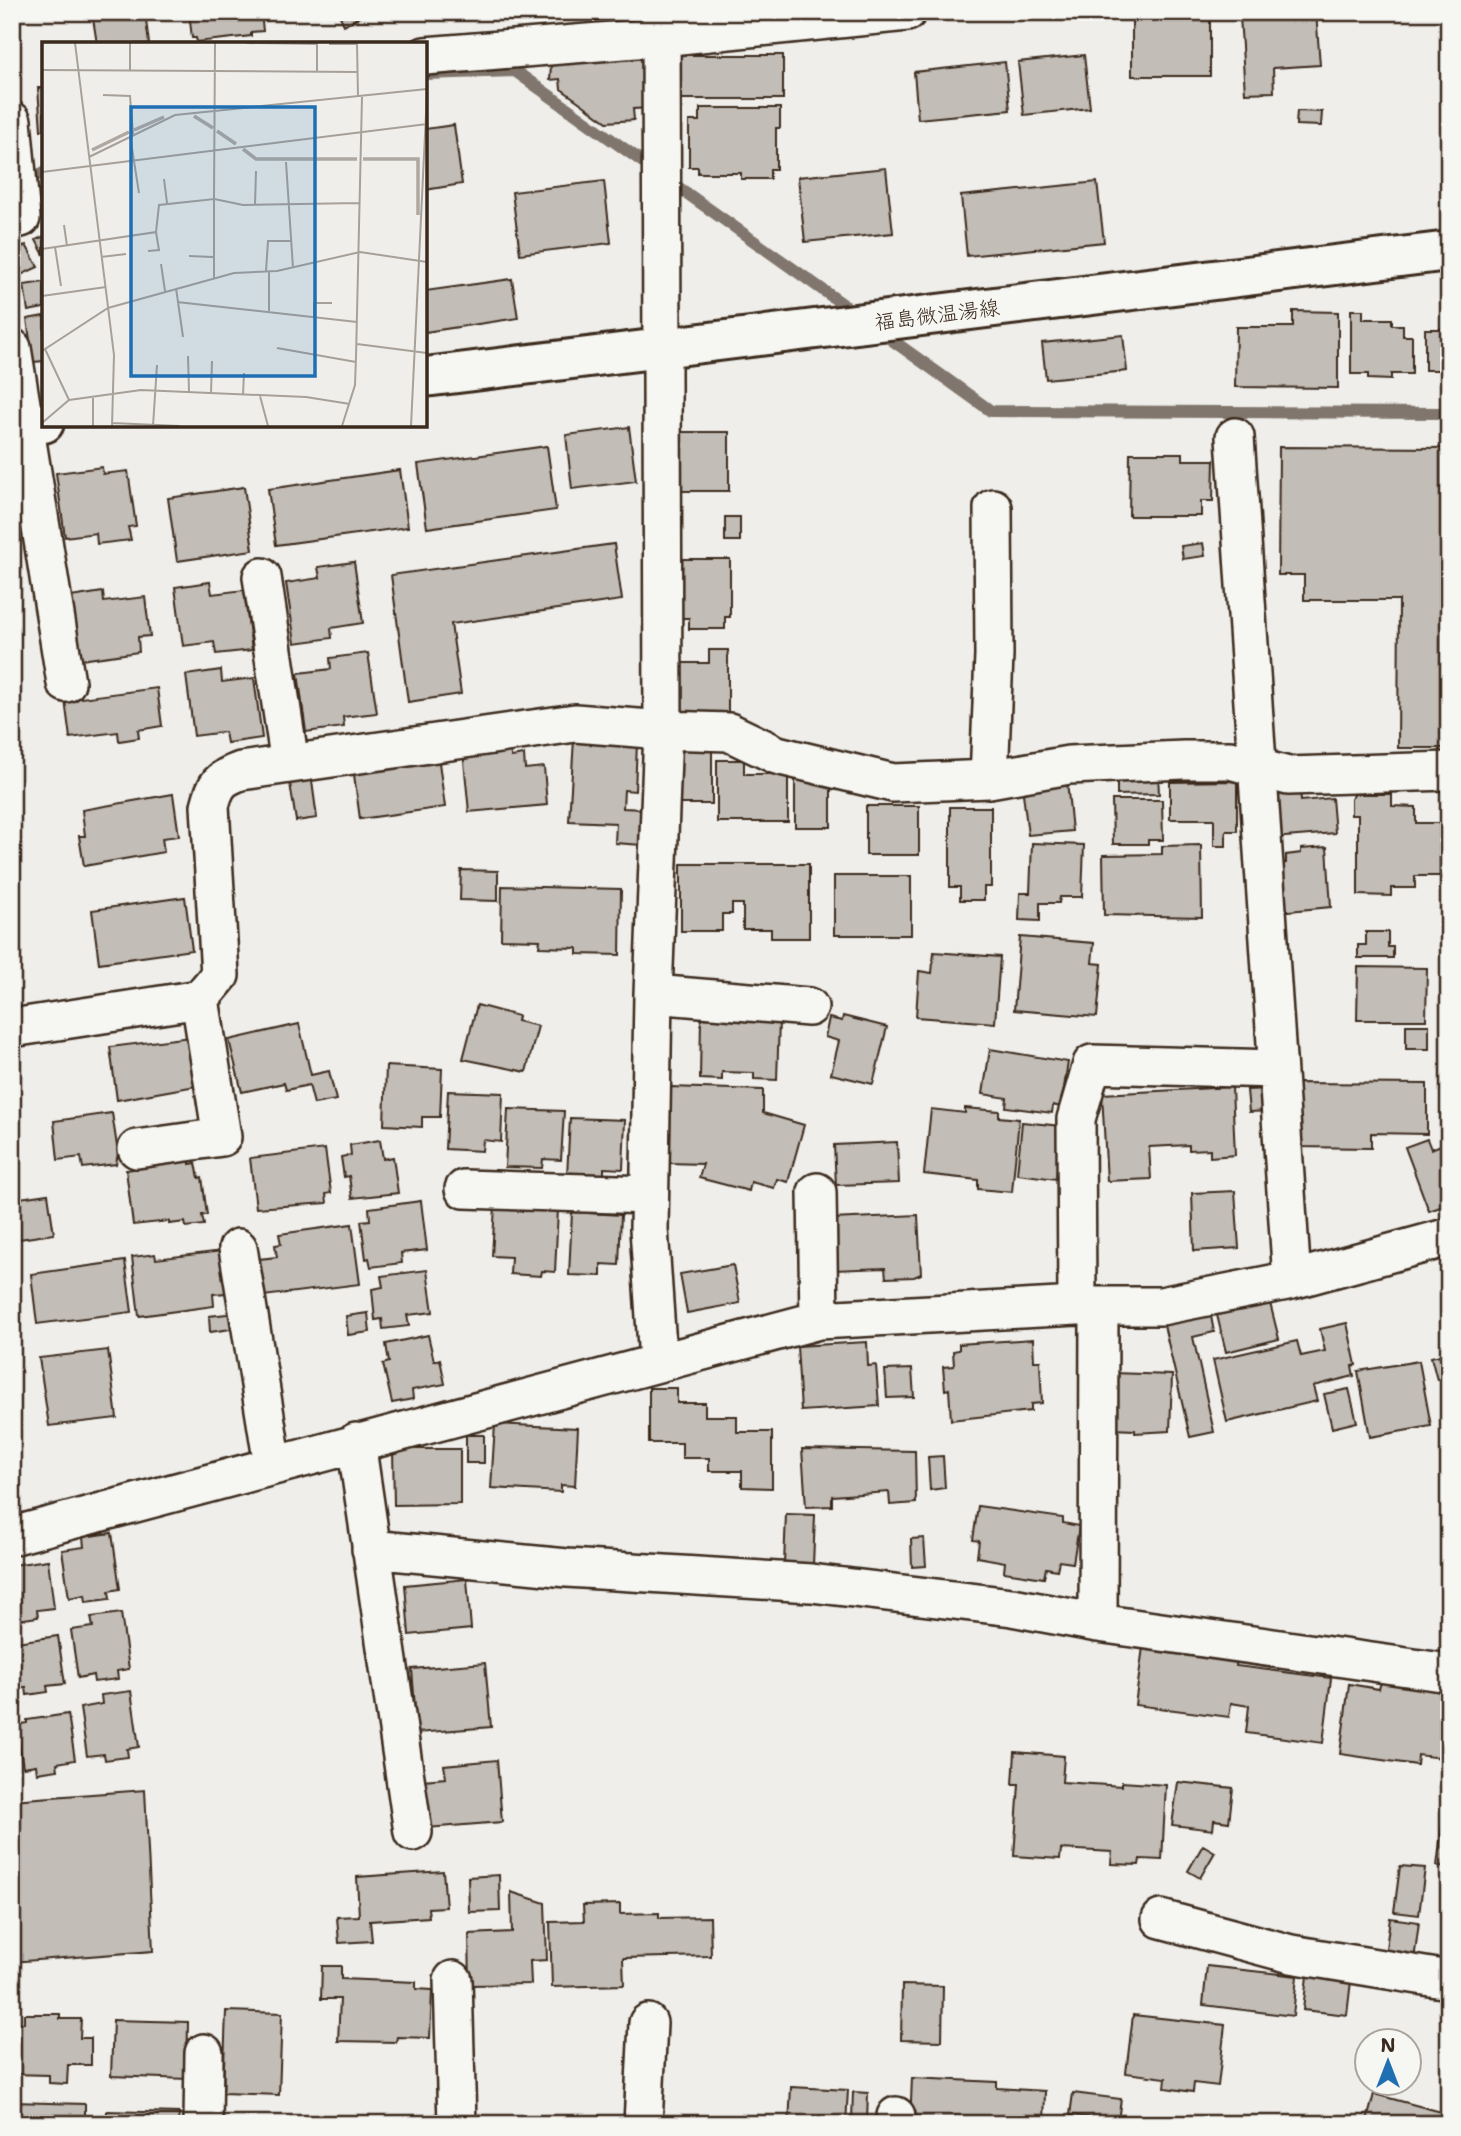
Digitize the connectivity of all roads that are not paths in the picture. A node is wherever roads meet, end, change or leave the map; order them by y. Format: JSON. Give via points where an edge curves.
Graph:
{"nodes":[{"id":1,"x":907,"y":12,"type":"edge"},
{"id":2,"x":661,"y":25,"type":"edge"},
{"id":3,"x":427,"y":56,"type":"edge"},
{"id":4,"x":12,"y":121,"type":"edge"},
{"id":5,"x":26,"y":215,"type":"edge"},
{"id":6,"x":1449,"y":251,"type":"edge"},
{"id":7,"x":12,"y":348,"type":"edge"},
{"id":8,"x":664,"y":349,"type":"junction"},
{"id":9,"x":427,"y":377,"type":"edge"},
{"id":10,"x":28,"y":425,"type":"edge"},
{"id":11,"x":1235,"y":437,"type":"dead end"},
{"id":12,"x":993,"y":508,"type":"dead end"},
{"id":13,"x":262,"y":577,"type":"dead end"},
{"id":14,"x":66,"y":684,"type":"dead end"},
{"id":15,"x":663,"y":730,"type":"junction"},
{"id":16,"x":290,"y":764,"type":"junction"},
{"id":17,"x":1259,"y":769,"type":"junction"},
{"id":18,"x":1449,"y":771,"type":"edge"},
{"id":19,"x":989,"y":779,"type":"junction"},
{"id":20,"x":653,"y":995,"type":"junction"},
{"id":21,"x":200,"y":999,"type":"junction"},
{"id":22,"x":810,"y":1007,"type":"dead end"},
{"id":23,"x":12,"y":1028,"type":"edge"},
{"id":24,"x":1277,"y":1069,"type":"junction"},
{"id":25,"x":136,"y":1149,"type":"dead end"},
{"id":26,"x":464,"y":1189,"type":"dead end"},
{"id":27,"x":817,"y":1192,"type":"dead end"},
{"id":28,"x":649,"y":1195,"type":"junction"},
{"id":29,"x":1449,"y":1237,"type":"edge"},
{"id":30,"x":238,"y":1248,"type":"dead end"},
{"id":31,"x":1292,"y":1280,"type":"junction"},
{"id":32,"x":1088,"y":1306,"type":"junction"},
{"id":33,"x":819,"y":1320,"type":"junction"},
{"id":34,"x":658,"y":1360,"type":"junction"},
{"id":35,"x":356,"y":1442,"type":"junction"},
{"id":36,"x":273,"y":1465,"type":"junction"},
{"id":37,"x":12,"y":1536,"type":"edge"},
{"id":38,"x":371,"y":1549,"type":"junction"},
{"id":39,"x":1098,"y":1623,"type":"junction"},
{"id":40,"x":1449,"y":1673,"type":"edge"},
{"id":41,"x":413,"y":1832,"type":"dead end"},
{"id":42,"x":1161,"y":1919,"type":"dead end"},
{"id":43,"x":453,"y":1980,"type":"dead end"},
{"id":44,"x":1449,"y":1980,"type":"edge"},
{"id":45,"x":648,"y":2023,"type":"dead end"},
{"id":46,"x":205,"y":2053,"type":"dead end"},
{"id":47,"x":203,"y":2124,"type":"edge"},
{"id":48,"x":457,"y":2124,"type":"edge"},
{"id":49,"x":643,"y":2124,"type":"edge"}],
"edges":[{"from":1,"to":2,"type":"street"},
{"from":2,"to":3,"type":"street"},
{"from":2,"to":8,"type":"street"},
{"from":4,"to":5,"type":"street"},
{"from":6,"to":8,"type":"main road","name":"福島微温湯線"},
{"from":7,"to":10,"type":"street"},
{"from":8,"to":9,"type":"main road","name":"福島微温湯線"},
{"from":8,"to":15,"type":"street"},
{"from":10,"to":14,"type":"street"},
{"from":11,"to":17,"type":"street"},
{"from":12,"to":19,"type":"street","via":[[995,655]]},
{"from":13,"to":16,"type":"street"},
{"from":15,"to":16,"type":"street","via":[[575,723]]},
{"from":15,"to":19,"type":"street","via":[[729,732],[777,755],[892,783]]},
{"from":15,"to":20,"type":"street"},
{"from":16,"to":21,"type":"street","via":[[241,771],[225,776],[215,787],[210,806],[220,975]]},
{"from":17,"to":18,"type":"street","via":[[1288,776]]},
{"from":17,"to":19,"type":"street","via":[[1230,760],[1184,760],[1069,765]]},
{"from":17,"to":24,"type":"street"},
{"from":20,"to":22,"type":"street"},
{"from":20,"to":28,"type":"street"},
{"from":21,"to":23,"type":"street"},
{"from":21,"to":25,"type":"street","via":[[222,1137]]},
{"from":24,"to":31,"type":"street"},
{"from":24,"to":32,"type":"street","via":[[1092,1064],[1076,1119]]},
{"from":26,"to":28,"type":"street"},
{"from":27,"to":33,"type":"street"},
{"from":28,"to":34,"type":"street"},
{"from":29,"to":31,"type":"street"},
{"from":30,"to":36,"type":"street"},
{"from":31,"to":32,"type":"street","via":[[1161,1306]]},
{"from":32,"to":33,"type":"street"},
{"from":32,"to":39,"type":"street"},
{"from":33,"to":34,"type":"street"},
{"from":34,"to":35,"type":"street"},
{"from":35,"to":36,"type":"street"},
{"from":35,"to":38,"type":"street"},
{"from":36,"to":37,"type":"street"},
{"from":38,"to":39,"type":"street","via":[[567,1568],[811,1583],[1012,1607]]},
{"from":38,"to":41,"type":"street"},
{"from":39,"to":40,"type":"street"},
{"from":42,"to":44,"type":"street","via":[[1291,1954]]},
{"from":43,"to":48,"type":"street"},
{"from":45,"to":49,"type":"street"},
{"from":46,"to":47,"type":"street"}]}
